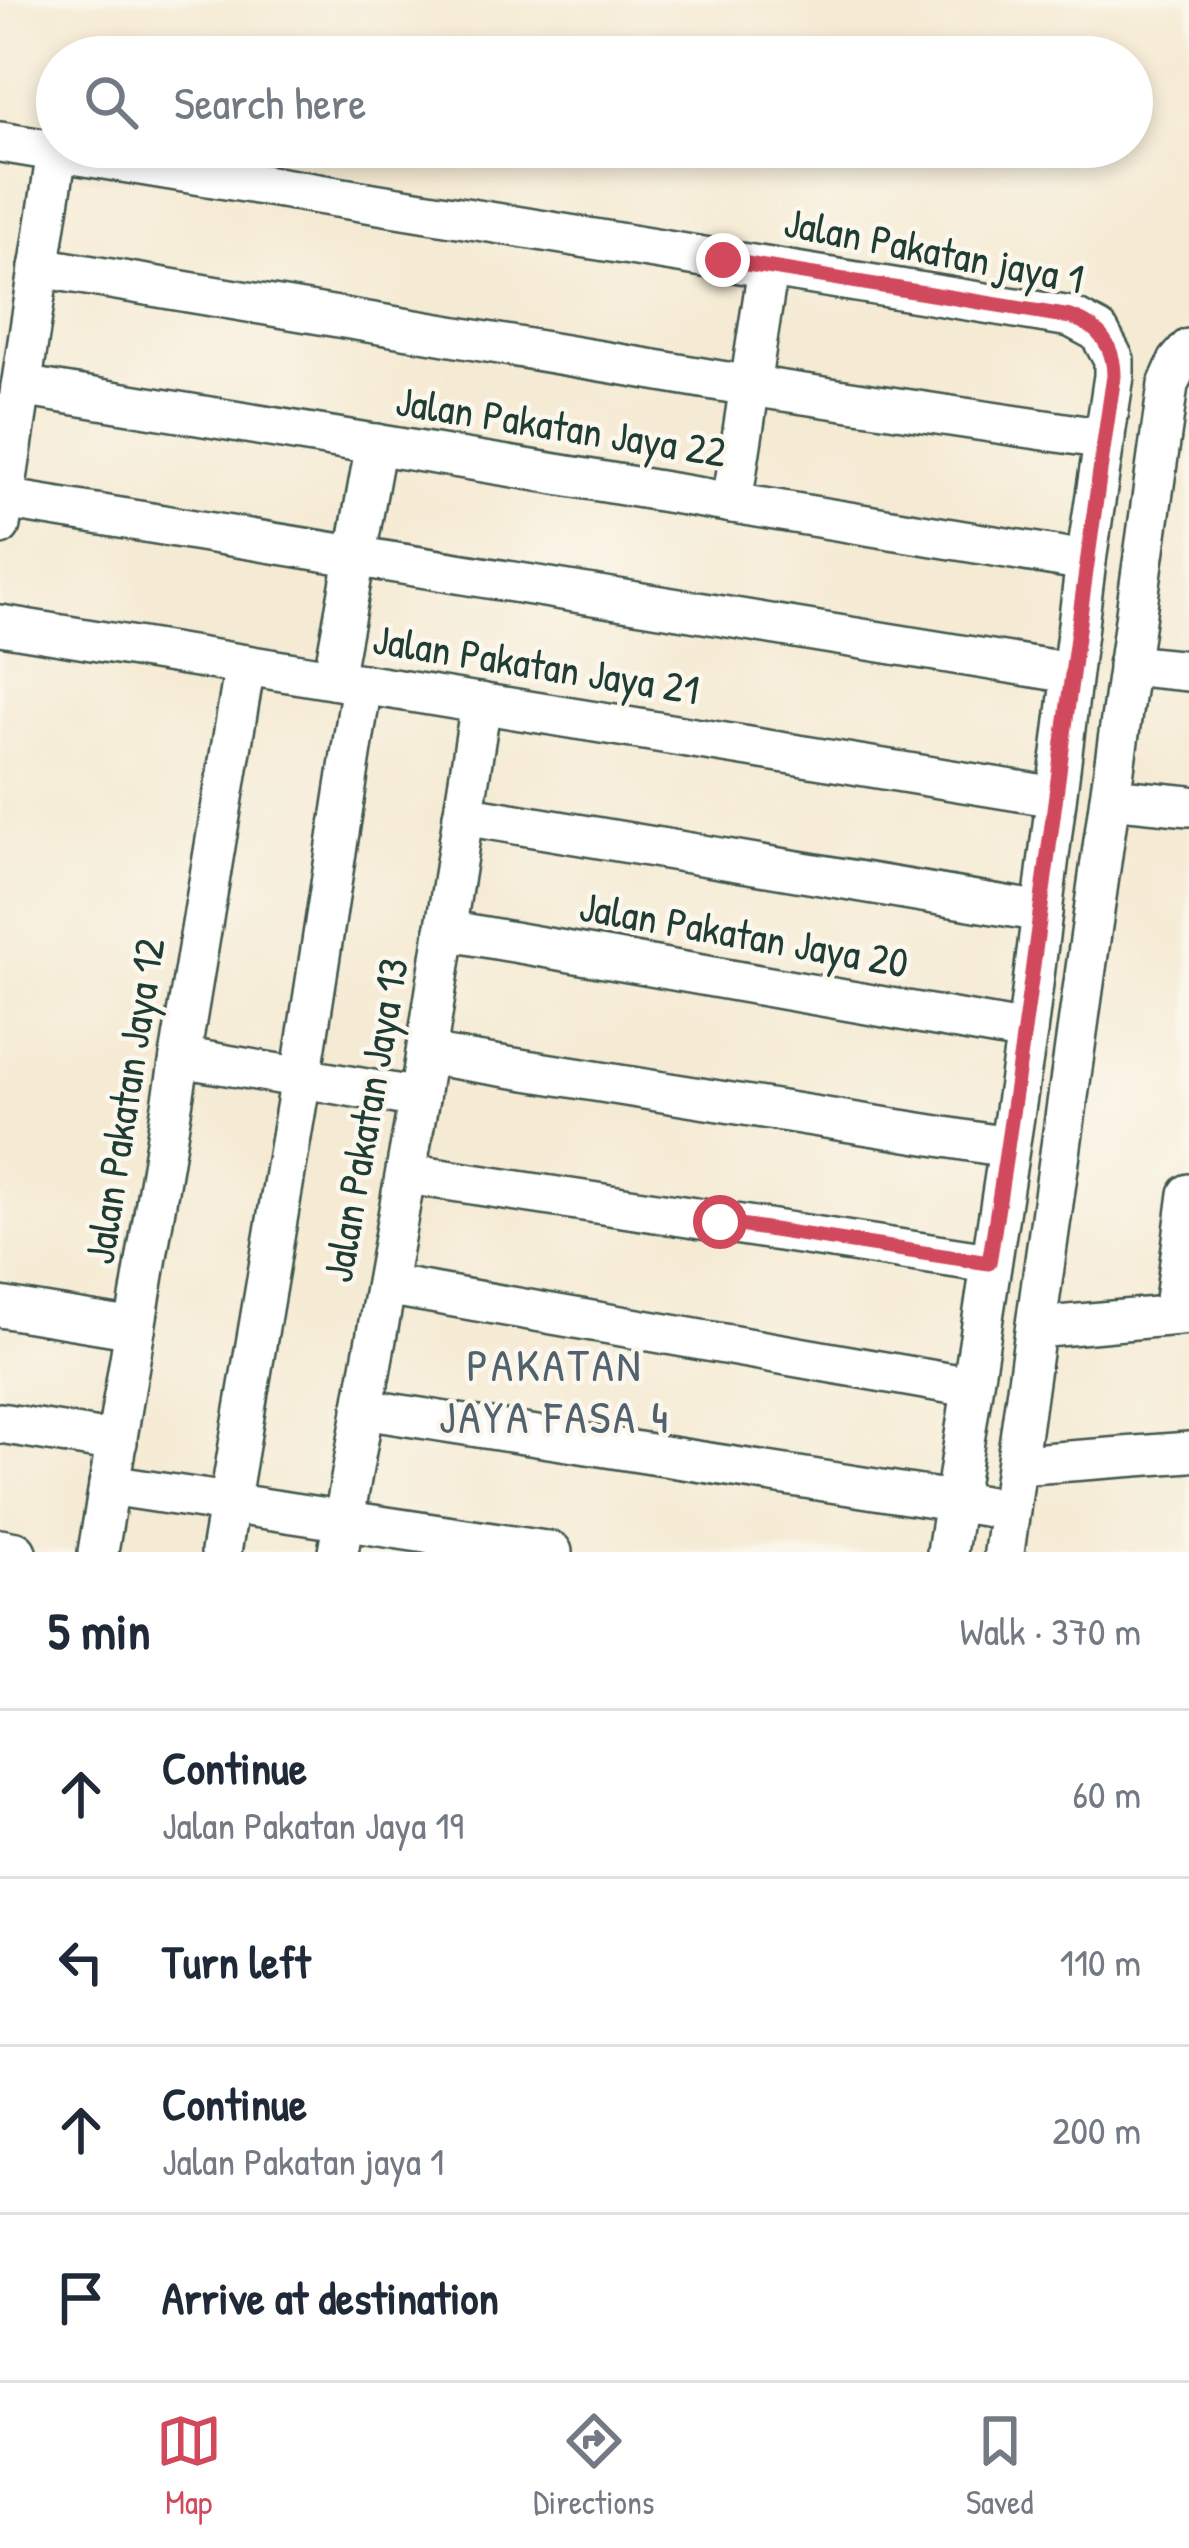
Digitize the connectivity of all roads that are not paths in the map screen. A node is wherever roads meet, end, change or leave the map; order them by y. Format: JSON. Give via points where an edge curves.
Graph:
{"nodes":[{"id":1,"x":0,"y":142,"type":"edge"},
{"id":2,"x":36,"y":148,"type":"edge"},
{"id":3,"x":54,"y":168,"type":"edge"},
{"id":4,"x":155,"y":168,"type":"edge"},
{"id":5,"x":39,"y":267,"type":"junction"},
{"id":6,"x":768,"y":268,"type":"junction"},
{"id":7,"x":1183,"y":356,"type":"edge"},
{"id":8,"x":21,"y":386,"type":"junction"},
{"id":9,"x":750,"y":386,"type":"junction"},
{"id":10,"x":1105,"y":439,"type":"junction"},
{"id":11,"x":376,"y":444,"type":"junction"},
{"id":12,"x":732,"y":503,"type":"junction"},
{"id":13,"x":2,"y":512,"type":"edge"},
{"id":14,"x":354,"y":557,"type":"junction"},
{"id":15,"x":1086,"y":561,"type":"junction"},
{"id":16,"x":0,"y":625,"type":"edge"},
{"id":17,"x":244,"y":665,"type":"junction"},
{"id":18,"x":1128,"y":665,"type":"junction"},
{"id":19,"x":1189,"y":671,"type":"edge"},
{"id":20,"x":1071,"y":673,"type":"junction"},
{"id":21,"x":347,"y":682,"type":"junction"},
{"id":22,"x":481,"y":704,"type":"junction"},
{"id":23,"x":1056,"y":796,"type":"junction"},
{"id":24,"x":1109,"y":798,"type":"junction"},
{"id":25,"x":1189,"y":806,"type":"edge"},
{"id":26,"x":463,"y":815,"type":"junction"},
{"id":27,"x":1042,"y":912,"type":"junction"},
{"id":28,"x":445,"y":930,"type":"junction"},
{"id":29,"x":1027,"y":1032,"type":"junction"},
{"id":30,"x":426,"y":1054,"type":"junction"},
{"id":31,"x":180,"y":1057,"type":"junction"},
{"id":32,"x":301,"y":1078,"type":"junction"},
{"id":33,"x":419,"y":1098,"type":"junction"},
{"id":34,"x":1007,"y":1147,"type":"junction"},
{"id":35,"x":406,"y":1174,"type":"junction"},
{"id":36,"x":1189,"y":1194,"type":"edge"},
{"id":37,"x":989,"y":1263,"type":"junction"},
{"id":38,"x":386,"y":1285,"type":"junction"},
{"id":39,"x":0,"y":1307,"type":"edge"},
{"id":40,"x":1181,"y":1314,"type":"edge"},
{"id":41,"x":1036,"y":1328,"type":"junction"},
{"id":42,"x":135,"y":1329,"type":"junction"},
{"id":43,"x":970,"y":1387,"type":"junction"},
{"id":44,"x":363,"y":1409,"type":"junction"},
{"id":45,"x":0,"y":1423,"type":"edge"},
{"id":46,"x":117,"y":1442,"type":"junction"},
{"id":47,"x":1189,"y":1452,"type":"edge"},
{"id":48,"x":1017,"y":1465,"type":"junction"},
{"id":49,"x":110,"y":1485,"type":"junction"},
{"id":50,"x":952,"y":1502,"type":"junction"},
{"id":51,"x":229,"y":1504,"type":"junction"},
{"id":52,"x":1010,"y":1510,"type":"junction"},
{"id":53,"x":341,"y":1535,"type":"edge"},
{"id":54,"x":0,"y":1549,"type":"edge"},
{"id":55,"x":16,"y":1552,"type":"edge"},
{"id":56,"x":98,"y":1552,"type":"edge"},
{"id":57,"x":221,"y":1552,"type":"edge"},
{"id":58,"x":551,"y":1552,"type":"edge"},
{"id":59,"x":947,"y":1552,"type":"edge"},
{"id":60,"x":1004,"y":1552,"type":"edge"}],
"edges":[{"from":1,"to":2,"type":"street","name":"Jalan Pakatan jaya 1"},
{"from":3,"to":5,"type":"street"},
{"from":4,"to":6,"type":"street","name":"Jalan Pakatan jaya 1"},
{"from":5,"to":8,"type":"street"},
{"from":5,"to":9,"type":"street"},
{"from":6,"to":9,"type":"street"},
{"from":6,"to":10,"type":"street","name":"Jalan Pakatan jaya 1","via":[[1087,323],[1114,361]]},
{"from":7,"to":18,"type":"street","via":[[1168,385]]},
{"from":8,"to":11,"type":"street","name":"Jalan Pakatan Jaya 22"},
{"from":8,"to":13,"type":"street"},
{"from":9,"to":10,"type":"street"},
{"from":9,"to":12,"type":"street"},
{"from":10,"to":15,"type":"street","name":"Jalan Pakatan jaya 1"},
{"from":11,"to":12,"type":"street","name":"Jalan Pakatan Jaya 22"},
{"from":11,"to":14,"type":"street"},
{"from":12,"to":15,"type":"street","name":"Jalan Pakatan Jaya 22"},
{"from":13,"to":14,"type":"street"},
{"from":14,"to":20,"type":"street"},
{"from":14,"to":21,"type":"street"},
{"from":15,"to":20,"type":"street","name":"Jalan Pakatan jaya 1"},
{"from":16,"to":17,"type":"street","name":"Jalan Pakatan Jaya 21"},
{"from":17,"to":21,"type":"street","name":"Jalan Pakatan Jaya 21"},
{"from":17,"to":31,"type":"street","name":"Jalan Pakatan Jaya 12"},
{"from":18,"to":19,"type":"street"},
{"from":18,"to":24,"type":"street"},
{"from":20,"to":23,"type":"street","name":"Jalan Pakatan jaya 1"},
{"from":21,"to":22,"type":"street","name":"Jalan Pakatan Jaya 21"},
{"from":21,"to":32,"type":"street"},
{"from":22,"to":23,"type":"street","name":"Jalan Pakatan Jaya 21"},
{"from":22,"to":26,"type":"street","name":"Jalan Pakatan Jaya 13"},
{"from":23,"to":27,"type":"street","name":"Jalan Pakatan jaya 1"},
{"from":24,"to":25,"type":"street"},
{"from":24,"to":41,"type":"street"},
{"from":26,"to":27,"type":"street"},
{"from":26,"to":28,"type":"street","name":"Jalan Pakatan Jaya 13"},
{"from":27,"to":29,"type":"street","name":"Jalan Pakatan jaya 1"},
{"from":28,"to":29,"type":"street","name":"Jalan Pakatan Jaya 20"},
{"from":28,"to":30,"type":"street","name":"Jalan Pakatan Jaya 13"},
{"from":29,"to":34,"type":"street","name":"Jalan Pakatan jaya 1"},
{"from":30,"to":33,"type":"street","name":"Jalan Pakatan Jaya 13"},
{"from":30,"to":34,"type":"street"},
{"from":31,"to":32,"type":"street"},
{"from":31,"to":42,"type":"street","name":"Jalan Pakatan Jaya 12"},
{"from":32,"to":33,"type":"street"},
{"from":32,"to":51,"type":"street"},
{"from":33,"to":35,"type":"street","name":"Jalan Pakatan Jaya 13"},
{"from":34,"to":37,"type":"street","name":"Jalan Pakatan jaya 1"},
{"from":35,"to":37,"type":"street"},
{"from":35,"to":38,"type":"street","name":"Jalan Pakatan Jaya 13"},
{"from":36,"to":40,"type":"street"},
{"from":37,"to":43,"type":"street","name":"Jalan Pakatan jaya 1"},
{"from":38,"to":43,"type":"street"},
{"from":38,"to":44,"type":"street","name":"Jalan Pakatan Jaya 13"},
{"from":39,"to":42,"type":"street"},
{"from":40,"to":41,"type":"street"},
{"from":41,"to":48,"type":"street"},
{"from":42,"to":46,"type":"street","name":"Jalan Pakatan Jaya 12"},
{"from":43,"to":50,"type":"street","name":"Jalan Pakatan jaya 1"},
{"from":44,"to":50,"type":"street"},
{"from":44,"to":53,"type":"street","name":"Jalan Pakatan Jaya 13"},
{"from":45,"to":46,"type":"street"},
{"from":46,"to":49,"type":"street","name":"Jalan Pakatan Jaya 12"},
{"from":47,"to":48,"type":"street"},
{"from":48,"to":52,"type":"street"},
{"from":49,"to":51,"type":"street"},
{"from":49,"to":56,"type":"street","name":"Jalan Pakatan Jaya 12"},
{"from":50,"to":52,"type":"street"},
{"from":50,"to":59,"type":"street","name":"Jalan Pakatan jaya 1"},
{"from":51,"to":53,"type":"street"},
{"from":51,"to":57,"type":"street"},
{"from":52,"to":60,"type":"street"},
{"from":53,"to":58,"type":"street"},
{"from":54,"to":55,"type":"street"}]}
